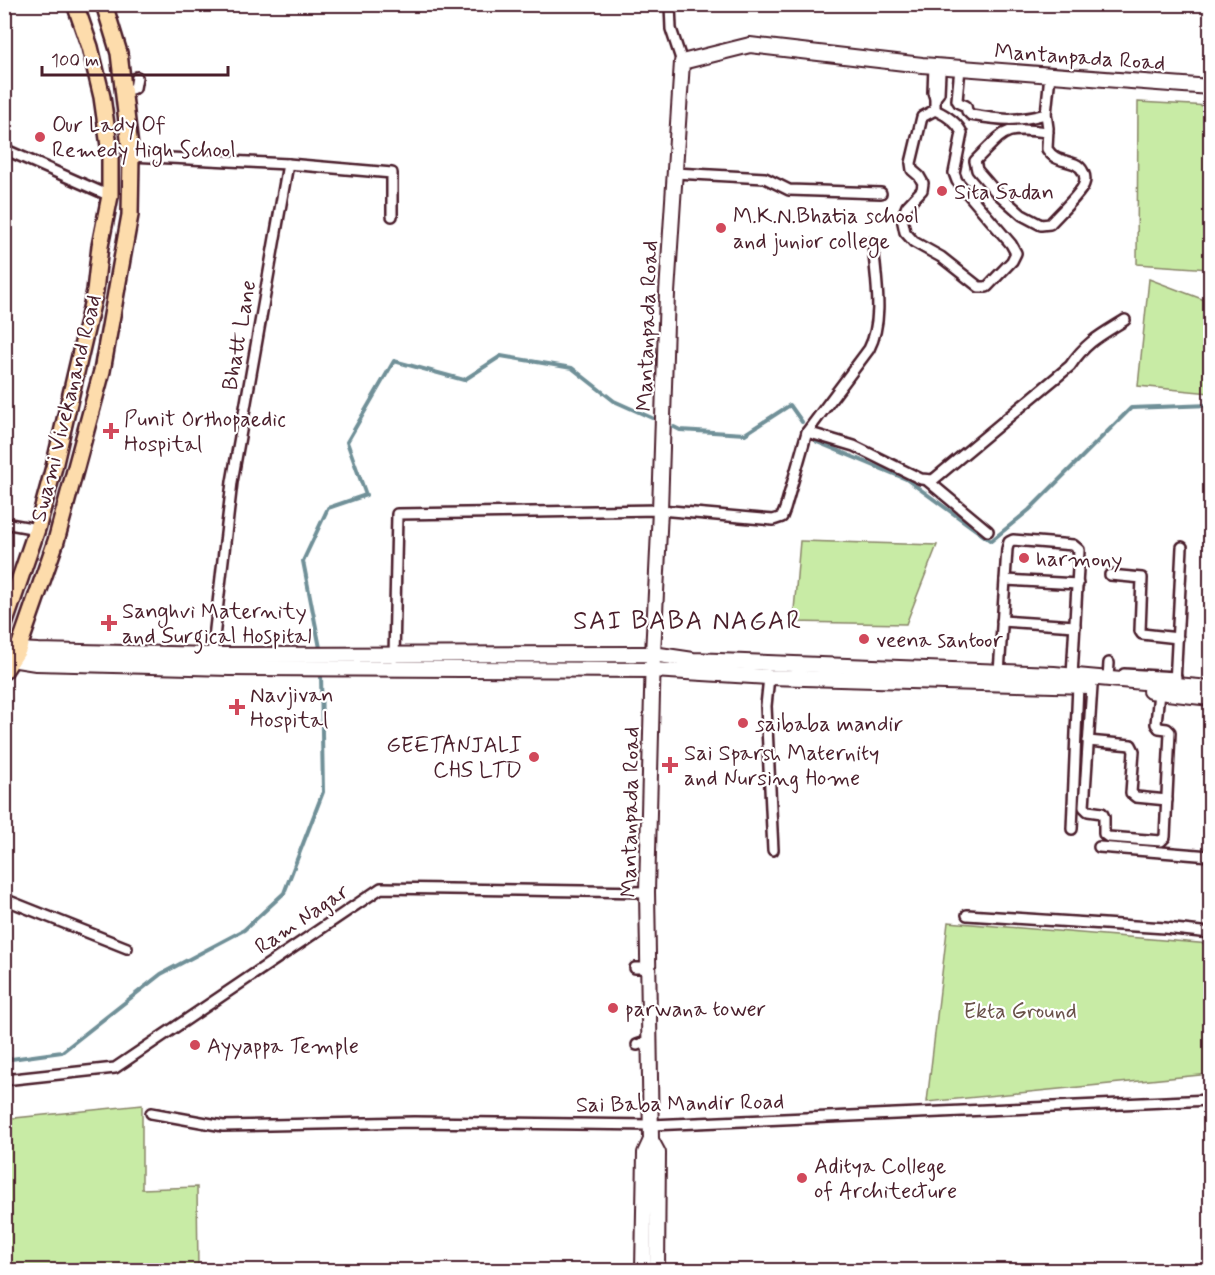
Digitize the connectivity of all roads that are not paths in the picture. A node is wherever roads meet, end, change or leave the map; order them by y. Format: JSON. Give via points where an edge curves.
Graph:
{"nodes":[{"id":1,"x":75,"y":4,"type":"edge"},
{"id":2,"x":104,"y":4,"type":"edge"},
{"id":3,"x":670,"y":4,"type":"edge"},
{"id":4,"x":682,"y":62,"type":"junction"},
{"id":5,"x":937,"y":66,"type":"junction"},
{"id":6,"x":960,"y":68,"type":"junction"},
{"id":7,"x":1050,"y":75,"type":"junction"},
{"id":8,"x":137,"y":77,"type":"dead end"},
{"id":9,"x":1210,"y":87,"type":"edge"},
{"id":10,"x":124,"y":91,"type":"junction"},
{"id":11,"x":935,"y":110,"type":"junction"},
{"id":12,"x":1046,"y":114,"type":"junction"},
{"id":13,"x":1048,"y":132,"type":"junction"},
{"id":14,"x":4,"y":149,"type":"edge"},
{"id":15,"x":131,"y":156,"type":"junction"},
{"id":16,"x":288,"y":164,"type":"junction"},
{"id":17,"x":675,"y":173,"type":"junction"},
{"id":18,"x":881,"y":193,"type":"dead end"},
{"id":19,"x":110,"y":196,"type":"junction"},
{"id":20,"x":392,"y":216,"type":"dead end"},
{"id":21,"x":873,"y":242,"type":"dead end"},
{"id":22,"x":1125,"y":320,"type":"dead end"},
{"id":23,"x":807,"y":432,"type":"junction"},
{"id":24,"x":928,"y":481,"type":"junction"},
{"id":25,"x":660,"y":510,"type":"junction"},
{"id":26,"x":4,"y":523,"type":"edge"},
{"id":27,"x":37,"y":529,"type":"junction"},
{"id":28,"x":988,"y":531,"type":"dead end"},
{"id":29,"x":1182,"y":547,"type":"dead end"},
{"id":30,"x":1110,"y":575,"type":"dead end"},
{"id":31,"x":1005,"y":580,"type":"junction"},
{"id":32,"x":1078,"y":584,"type":"junction"},
{"id":33,"x":1002,"y":621,"type":"junction"},
{"id":34,"x":4,"y":625,"type":"edge"},
{"id":35,"x":1075,"y":626,"type":"junction"},
{"id":36,"x":1178,"y":638,"type":"junction"},
{"id":37,"x":653,"y":654,"type":"junction"},
{"id":38,"x":212,"y":655,"type":"junction"},
{"id":39,"x":9,"y":657,"type":"edge"},
{"id":40,"x":321,"y":662,"type":"junction"},
{"id":41,"x":395,"y":662,"type":"junction"},
{"id":42,"x":653,"y":670,"type":"junction"},
{"id":43,"x":999,"y":672,"type":"junction"},
{"id":44,"x":769,"y":677,"type":"junction"},
{"id":45,"x":1175,"y":681,"type":"junction"},
{"id":46,"x":1081,"y":682,"type":"junction"},
{"id":47,"x":1210,"y":688,"type":"edge"},
{"id":48,"x":1159,"y":692,"type":"junction"},
{"id":49,"x":1210,"y":698,"type":"edge"},
{"id":50,"x":1088,"y":741,"type":"junction"},
{"id":51,"x":1167,"y":800,"type":"junction"},
{"id":52,"x":1072,"y":829,"type":"dead end"},
{"id":53,"x":1099,"y":847,"type":"dead end"},
{"id":54,"x":773,"y":850,"type":"dead end"},
{"id":55,"x":1210,"y":856,"type":"edge"},
{"id":56,"x":647,"y":892,"type":"junction"},
{"id":57,"x":4,"y":899,"type":"edge"},
{"id":58,"x":967,"y":915,"type":"dead end"},
{"id":59,"x":1210,"y":933,"type":"edge"},
{"id":60,"x":127,"y":948,"type":"dead end"},
{"id":61,"x":4,"y":1080,"type":"edge"},
{"id":62,"x":1210,"y":1100,"type":"edge"},
{"id":63,"x":151,"y":1113,"type":"dead end"},
{"id":64,"x":651,"y":1125,"type":"junction"},
{"id":65,"x":651,"y":1140,"type":"junction"},
{"id":66,"x":643,"y":1270,"type":"edge"},
{"id":67,"x":657,"y":1270,"type":"edge"}],
"edges":[{"from":1,"to":19,"type":"main road","name":"Swami Vivekanand Road","via":[[102,97],[110,153]]},
{"from":2,"to":10,"type":"main road","name":"Swami Vivekanand Road","via":[[119,53]]},
{"from":3,"to":4,"type":"street","via":[[672,29]]},
{"from":4,"to":5,"type":"street","name":"Mantanpada Road","via":[[750,45]]},
{"from":4,"to":17,"type":"street","name":"Mantanpada Road"},
{"from":5,"to":6,"type":"street","name":"Mantanpada Road"},
{"from":5,"to":11,"type":"street","via":[[939,93]]},
{"from":6,"to":7,"type":"street","name":"Mantanpada Road"},
{"from":6,"to":12,"type":"street","via":[[957,100],[971,115],[1008,121]]},
{"from":7,"to":9,"type":"street","name":"Mantanpada Road"},
{"from":7,"to":12,"type":"street"},
{"from":8,"to":10,"type":"street","via":[[135,88]]},
{"from":10,"to":15,"type":"main road","name":"Swami Vivekanand Road"},
{"from":11,"to":11,"type":"street","via":[[922,117],[911,163],[923,183],[922,190],[902,218],[905,232],[979,287],[987,287],[1016,253],[957,181],[954,173],[962,133]]},
{"from":12,"to":13,"type":"street"},
{"from":13,"to":13,"type":"street","via":[[1046,144],[1052,155],[1058,161],[1076,164],[1085,176],[1084,185],[1050,224],[1041,225],[1022,215],[995,191],[977,170],[975,161],[1009,130]]},
{"from":14,"to":19,"type":"street"},
{"from":15,"to":16,"type":"street"},
{"from":15,"to":39,"type":"main road","name":"Swami Vivekanand Road","via":[[130,215],[102,371],[50,560]]},
{"from":16,"to":20,"type":"street","via":[[392,173]]},
{"from":16,"to":38,"type":"street","name":"Bhatt Lane","via":[[232,482]]},
{"from":17,"to":18,"type":"street","via":[[765,178],[789,190]]},
{"from":17,"to":25,"type":"street","name":"Mantanpada Road"},
{"from":19,"to":27,"type":"main road","name":"Swami Vivekanand Road","via":[[78,372]]},
{"from":21,"to":23,"type":"street","via":[[876,336]]},
{"from":22,"to":24,"type":"street","via":[[1093,339],[1070,366],[942,475]]},
{"from":23,"to":24,"type":"street","via":[[854,446]]},
{"from":23,"to":25,"type":"street","via":[[782,518]]},
{"from":24,"to":28,"type":"street"},
{"from":25,"to":37,"type":"street","name":"Mantanpada Road"},
{"from":25,"to":41,"type":"street","via":[[397,514]]},
{"from":26,"to":27,"type":"street"},
{"from":27,"to":34,"type":"main road","name":"Swami Vivekanand Road"},
{"from":29,"to":36,"type":"street"},
{"from":30,"to":36,"type":"street","via":[[1142,578],[1142,634]]},
{"from":31,"to":32,"type":"street"},
{"from":31,"to":32,"type":"street","via":[[1006,549],[1013,540],[1073,545],[1080,556]]},
{"from":31,"to":33,"type":"street"},
{"from":32,"to":35,"type":"street"},
{"from":33,"to":35,"type":"street"},
{"from":33,"to":43,"type":"street"},
{"from":35,"to":46,"type":"street"},
{"from":36,"to":45,"type":"street"},
{"from":37,"to":41,"type":"street"},
{"from":37,"to":42,"type":"street","name":"Mantanpada Road"},
{"from":37,"to":43,"type":"street","via":[[693,660]]},
{"from":38,"to":39,"type":"street"},
{"from":38,"to":40,"type":"street"},
{"from":39,"to":40,"type":"street","via":[[36,663]]},
{"from":40,"to":41,"type":"street"},
{"from":41,"to":42,"type":"street"},
{"from":42,"to":44,"type":"street"},
{"from":42,"to":56,"type":"street","name":"Mantanpada Road"},
{"from":43,"to":46,"type":"street"},
{"from":44,"to":46,"type":"street"},
{"from":44,"to":54,"type":"street","via":[[766,706]]},
{"from":45,"to":46,"type":"street","via":[[1108,671]]},
{"from":45,"to":47,"type":"street"},
{"from":46,"to":48,"type":"street"},
{"from":46,"to":50,"type":"street"},
{"from":46,"to":52,"type":"street"},
{"from":48,"to":49,"type":"street"},
{"from":48,"to":51,"type":"street","via":[[1156,724],[1170,732]]},
{"from":50,"to":51,"type":"street","via":[[1131,745],[1131,793]]},
{"from":50,"to":51,"type":"street","via":[[1084,807],[1088,812],[1102,813],[1104,834],[1108,837],[1161,841],[1165,837]]},
{"from":53,"to":55,"type":"street"},
{"from":56,"to":61,"type":"street","name":"Ram Nagar","via":[[381,888],[115,1068]]},
{"from":56,"to":64,"type":"street","name":"Mantanpada Road","via":[[643,1043]]},
{"from":57,"to":60,"type":"street"},
{"from":58,"to":59,"type":"street"},
{"from":62,"to":64,"type":"street","name":"Sai Baba Mandir Road"},
{"from":63,"to":64,"type":"street","name":"Sai Baba Mandir Road","via":[[223,1126],[414,1122]]},
{"from":64,"to":65,"type":"street","name":"Mantanpada Road"},
{"from":65,"to":66,"type":"street","via":[[645,1153]]},
{"from":65,"to":67,"type":"street","via":[[658,1153]]}]}
